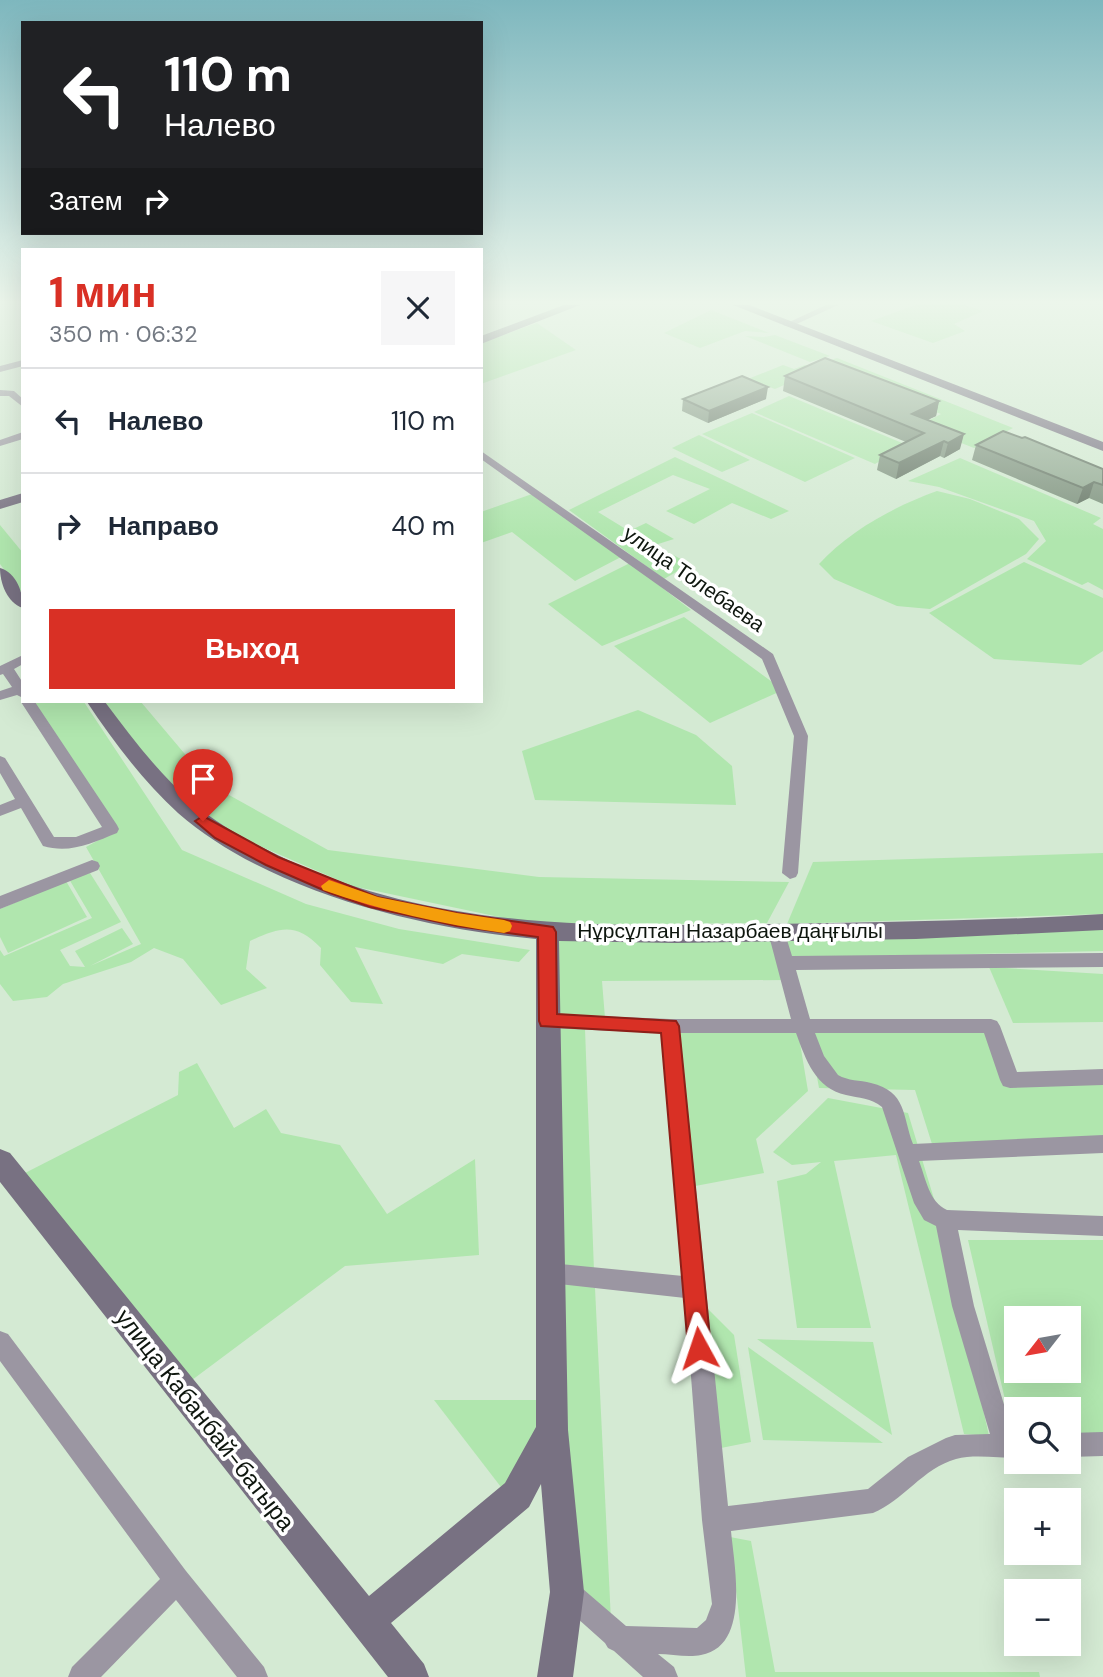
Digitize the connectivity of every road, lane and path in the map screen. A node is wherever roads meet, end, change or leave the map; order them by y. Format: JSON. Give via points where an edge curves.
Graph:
{"nodes":[{"id":1,"x":938,"y":383,"type":"edge"},
{"id":2,"x":0,"y":393,"type":"edge"},
{"id":3,"x":21,"y":402,"type":"edge"},
{"id":4,"x":21,"y":436,"type":"edge"},
{"id":5,"x":0,"y":443,"type":"edge"},
{"id":6,"x":1103,"y":447,"type":"edge"},
{"id":7,"x":483,"y":455,"type":"edge"},
{"id":8,"x":21,"y":498,"type":"edge"},
{"id":9,"x":0,"y":505,"type":"edge"},
{"id":10,"x":0,"y":573,"type":"edge"},
{"id":11,"x":21,"y":600,"type":"edge"},
{"id":12,"x":21,"y":660,"type":"edge"},
{"id":13,"x":3,"y":670,"type":"edge"},
{"id":14,"x":21,"y":692,"type":"edge"},
{"id":15,"x":21,"y":695,"type":"edge"},
{"id":16,"x":0,"y":696,"type":"edge"},
{"id":17,"x":28,"y":703,"type":"edge"},
{"id":18,"x":97,"y":703,"type":"edge"},
{"id":19,"x":0,"y":761,"type":"edge"},
{"id":20,"x":24,"y":801,"type":"junction"},
{"id":21,"x":0,"y":811,"type":"edge"},
{"id":22,"x":92,"y":866,"type":"dead end"},
{"id":23,"x":790,"y":873,"type":"dead end"},
{"id":24,"x":0,"y":903,"type":"edge"},
{"id":25,"x":1103,"y":922,"type":"edge"},
{"id":26,"x":547,"y":932,"type":"junction"},
{"id":27,"x":777,"y":932,"type":"junction"},
{"id":28,"x":1103,"y":960,"type":"edge"},
{"id":29,"x":785,"y":962,"type":"junction"},
{"id":30,"x":548,"y":1021,"type":"junction"},
{"id":31,"x":670,"y":1026,"type":"junction"},
{"id":32,"x":804,"y":1026,"type":"junction"},
{"id":33,"x":1103,"y":1077,"type":"edge"},
{"id":34,"x":1103,"y":1144,"type":"edge"},
{"id":35,"x":907,"y":1153,"type":"junction"},
{"id":36,"x":0,"y":1161,"type":"edge"},
{"id":37,"x":945,"y":1220,"type":"junction"},
{"id":38,"x":1103,"y":1226,"type":"edge"},
{"id":39,"x":550,"y":1273,"type":"junction"},
{"id":40,"x":694,"y":1288,"type":"junction"},
{"id":41,"x":0,"y":1342,"type":"edge"},
{"id":42,"x":1004,"y":1426,"type":"edge"},
{"id":43,"x":552,"y":1430,"type":"junction"},
{"id":44,"x":1103,"y":1444,"type":"edge"},
{"id":45,"x":1081,"y":1445,"type":"edge"},
{"id":46,"x":1004,"y":1446,"type":"edge"},
{"id":47,"x":715,"y":1520,"type":"junction"},
{"id":48,"x":177,"y":1580,"type":"junction"},
{"id":49,"x":567,"y":1592,"type":"junction"},
{"id":50,"x":365,"y":1622,"type":"junction"},
{"id":51,"x":617,"y":1639,"type":"junction"},
{"id":52,"x":82,"y":1677,"type":"edge"},
{"id":53,"x":254,"y":1677,"type":"edge"},
{"id":54,"x":411,"y":1677,"type":"edge"},
{"id":55,"x":555,"y":1677,"type":"edge"},
{"id":56,"x":664,"y":1677,"type":"edge"}],
"edges":[{"from":1,"to":6,"type":"main road"},
{"from":2,"to":3,"type":"street","via":[[11,393]]},
{"from":4,"to":5,"type":"street"},
{"from":7,"to":23,"type":"street","name":"улица Толебаева","via":[[768,657],[801,736]]},
{"from":8,"to":9,"type":"main road"},
{"from":10,"to":11,"type":"main road"},
{"from":12,"to":13,"type":"street"},
{"from":13,"to":14,"type":"street"},
{"from":15,"to":16,"type":"street"},
{"from":17,"to":20,"type":"street","via":[[111,829],[78,844],[49,842]]},
{"from":18,"to":26,"type":"main road","name":"Нұрсұлтан Назарбаев даңғылы","via":[[156,778],[221,835],[376,903]]},
{"from":19,"to":20,"type":"street"},
{"from":20,"to":21,"type":"street"},
{"from":22,"to":24,"type":"street"},
{"from":25,"to":27,"type":"main road","name":"Нұрсұлтан Назарбаев даңғылы","via":[[990,929]]},
{"from":26,"to":27,"type":"main road","name":"Нұрсұлтан Назарбаев даңғылы"},
{"from":26,"to":30,"type":"main road"},
{"from":27,"to":29,"type":"street"},
{"from":28,"to":29,"type":"street"},
{"from":29,"to":32,"type":"street"},
{"from":30,"to":31,"type":"street"},
{"from":30,"to":39,"type":"main road"},
{"from":31,"to":32,"type":"street"},
{"from":31,"to":40,"type":"street"},
{"from":32,"to":33,"type":"street","via":[[991,1026],[1010,1080]]},
{"from":32,"to":35,"type":"street","via":[[826,1077],[889,1100]]},
{"from":34,"to":35,"type":"street"},
{"from":35,"to":37,"type":"street","via":[[924,1203]]},
{"from":36,"to":50,"type":"main road","name":"улица Кабанбай-батыра"},
{"from":37,"to":38,"type":"street"},
{"from":37,"to":42,"type":"street","via":[[963,1306]]},
{"from":39,"to":40,"type":"street"},
{"from":39,"to":43,"type":"main road"},
{"from":40,"to":47,"type":"street"},
{"from":41,"to":48,"type":"street"},
{"from":43,"to":49,"type":"main road"},
{"from":43,"to":50,"type":"main road","via":[[516,1495]]},
{"from":44,"to":45,"type":"street"},
{"from":46,"to":47,"type":"street","via":[[955,1447],[917,1466],[873,1501]]},
{"from":47,"to":51,"type":"street","via":[[725,1604],[717,1629],[701,1642]]},
{"from":48,"to":52,"type":"street"},
{"from":48,"to":53,"type":"street"},
{"from":49,"to":51,"type":"street"},
{"from":49,"to":55,"type":"main road"},
{"from":50,"to":54,"type":"main road","name":"улица Кабанбай-батыра"},
{"from":51,"to":56,"type":"street"}]}
